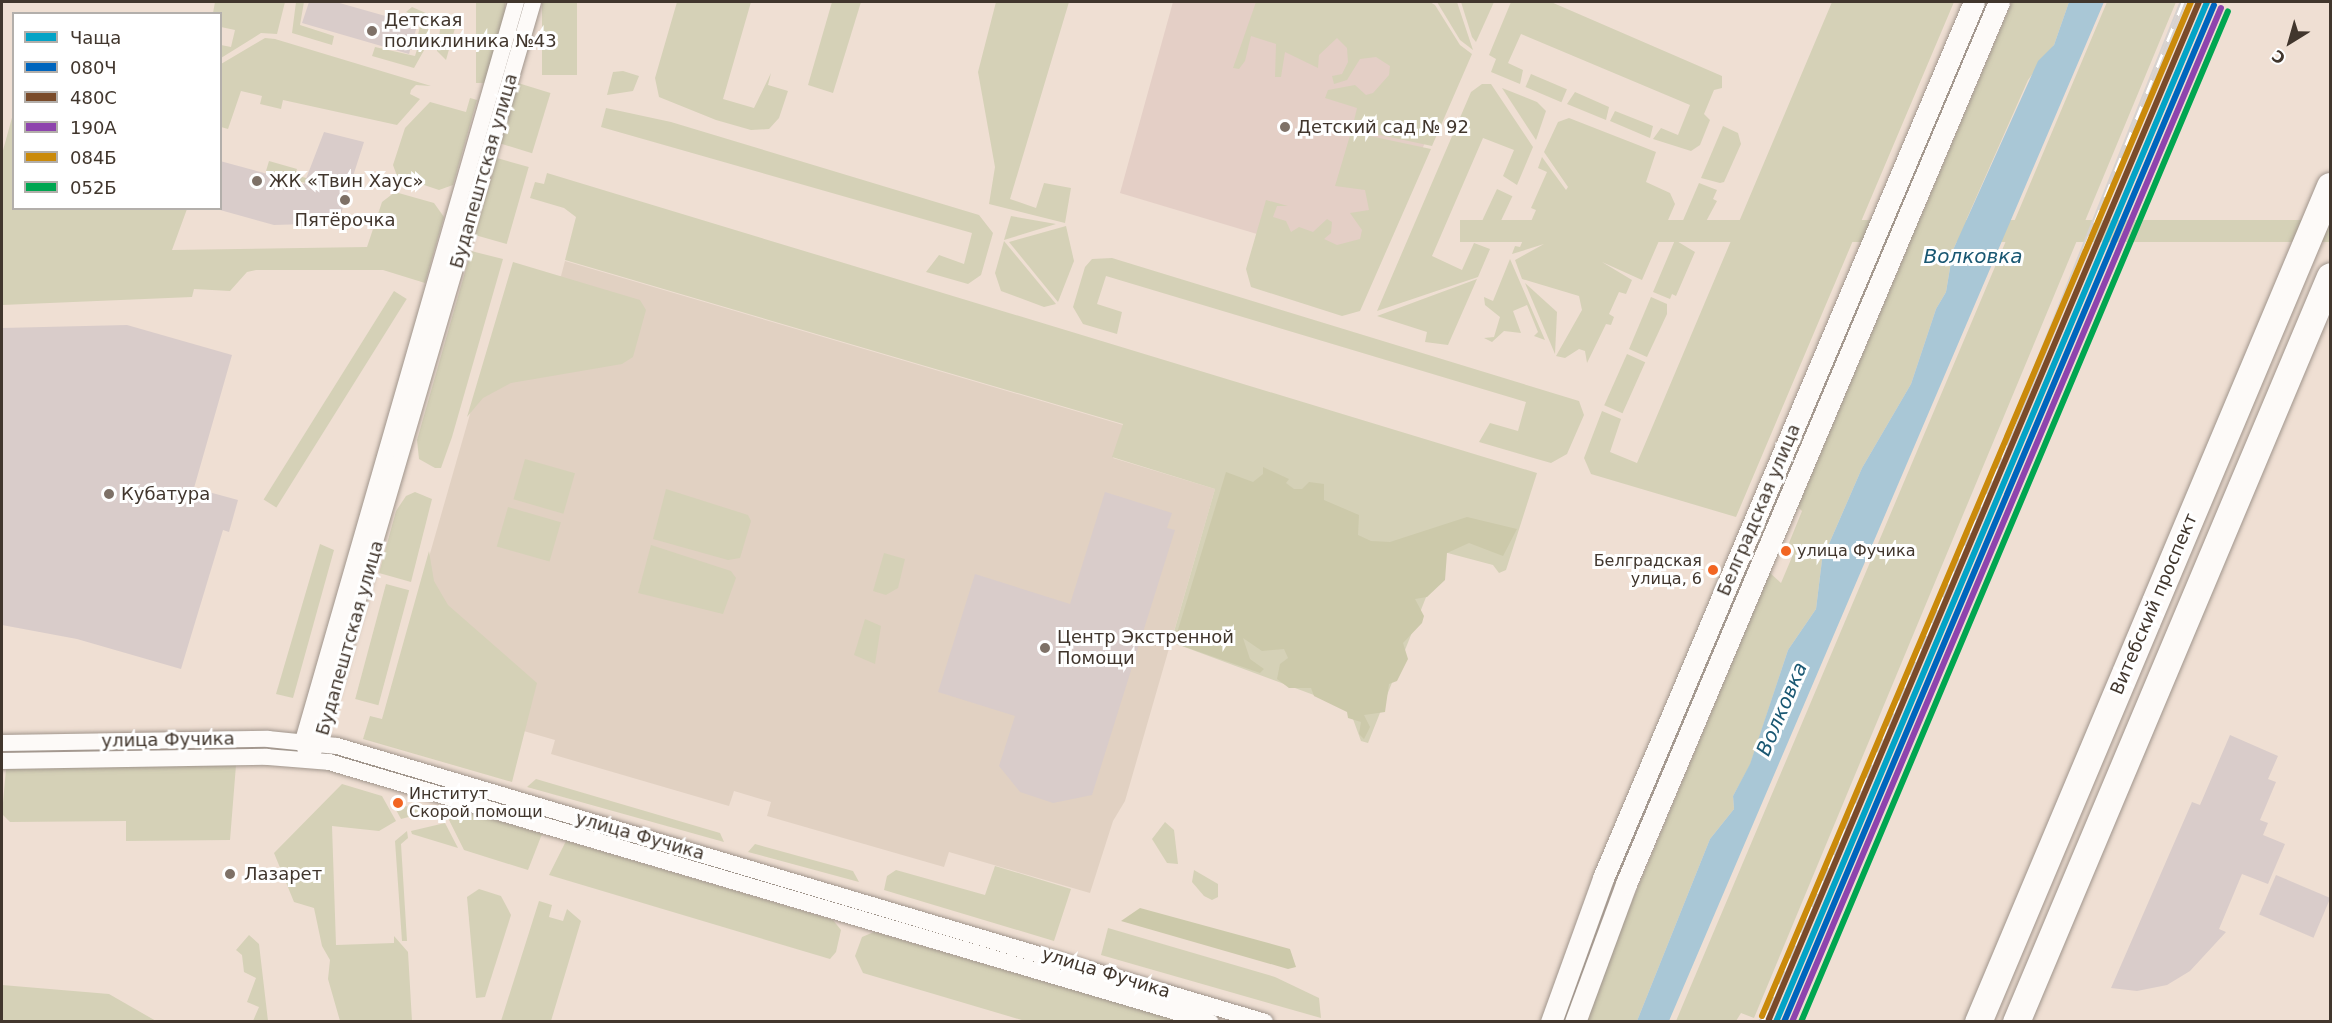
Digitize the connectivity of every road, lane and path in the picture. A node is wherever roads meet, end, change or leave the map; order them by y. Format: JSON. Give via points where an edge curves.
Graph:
{"nodes":[{"id":1,"x":516,"y":2,"type":"edge"},
{"id":2,"x":533,"y":2,"type":"edge"},
{"id":3,"x":1974,"y":2,"type":"edge"},
{"id":4,"x":1999,"y":2,"type":"edge"},
{"id":5,"x":2331,"y":186,"type":"edge"},
{"id":6,"x":2331,"y":276,"type":"edge"},
{"id":7,"x":2,"y":743,"type":"edge"},
{"id":8,"x":310,"y":748,"type":"junction"},
{"id":9,"x":2,"y":761,"type":"edge"},
{"id":10,"x":1210,"y":1022,"type":"edge"},
{"id":11,"x":1265,"y":1022,"type":"edge"},
{"id":12,"x":1551,"y":1022,"type":"edge"},
{"id":13,"x":1575,"y":1022,"type":"edge"},
{"id":14,"x":1978,"y":1022,"type":"edge"},
{"id":15,"x":2016,"y":1022,"type":"edge"}],
"edges":[{"from":1,"to":8,"type":"street","name":"Будапештская улица"},
{"from":2,"to":8,"type":"street","name":"Будапештская улица"},
{"from":3,"to":12,"type":"street","name":"Белградская улица","via":[[1611,858]]},
{"from":4,"to":13,"type":"street","name":"Белградская улица","via":[[1626,884]]},
{"from":5,"to":14,"type":"main road","name":"Витебский проспект"},
{"from":6,"to":15,"type":"main road","name":"Витебский проспект"},
{"from":7,"to":8,"type":"street","name":"улица Фучика"},
{"from":8,"to":9,"type":"street","name":"улица Фучика"},
{"from":8,"to":10,"type":"street","name":"улица Фучика"},
{"from":8,"to":11,"type":"street","name":"улица Фучика"}]}
